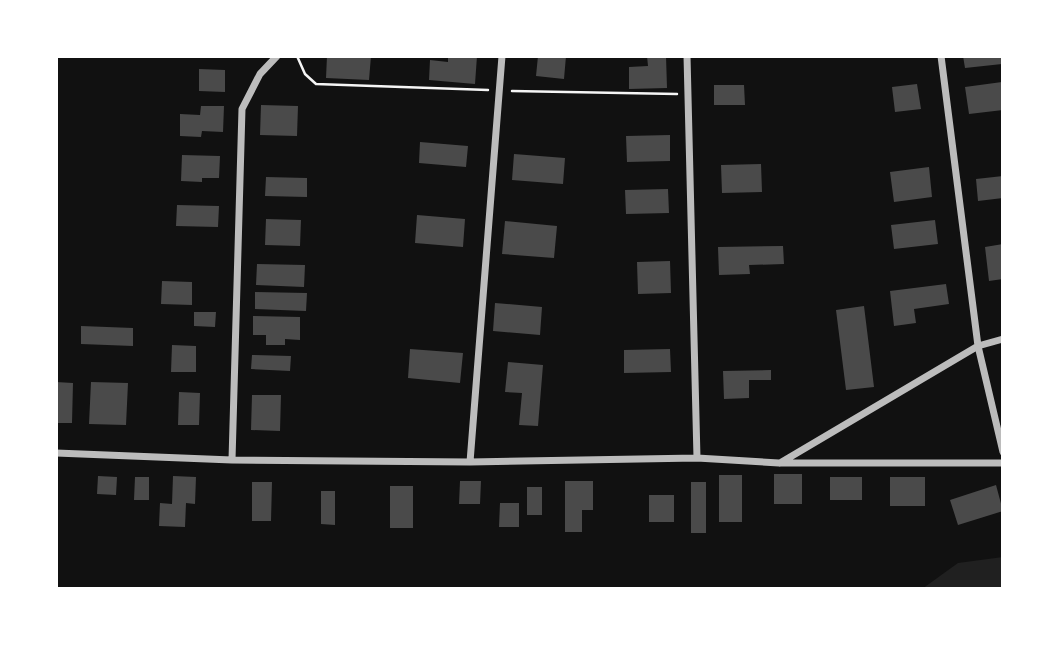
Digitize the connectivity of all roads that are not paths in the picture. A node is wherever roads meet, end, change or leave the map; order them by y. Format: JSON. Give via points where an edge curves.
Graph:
{"nodes":[{"id":1,"x":277,"y":56,"type":"edge"},
{"id":2,"x":502,"y":56,"type":"edge"},
{"id":3,"x":687,"y":56,"type":"edge"},
{"id":4,"x":941,"y":56,"type":"edge"},
{"id":5,"x":1003,"y":339,"type":"edge"},
{"id":6,"x":978,"y":346,"type":"junction"},
{"id":7,"x":1003,"y":452,"type":"edge"},
{"id":8,"x":56,"y":453,"type":"edge"},
{"id":9,"x":697,"y":458,"type":"junction"},
{"id":10,"x":232,"y":460,"type":"junction"},
{"id":11,"x":470,"y":462,"type":"junction"},
{"id":12,"x":779,"y":463,"type":"junction"},
{"id":13,"x":1003,"y":463,"type":"edge"}],
"edges":[{"from":1,"to":10,"type":"street","via":[[260,74],[242,109]]},
{"from":2,"to":11,"type":"street"},
{"from":3,"to":9,"type":"street"},
{"from":4,"to":6,"type":"street"},
{"from":5,"to":6,"type":"street"},
{"from":6,"to":7,"type":"street"},
{"from":6,"to":12,"type":"street"},
{"from":8,"to":10,"type":"street"},
{"from":9,"to":11,"type":"street"},
{"from":9,"to":12,"type":"street"},
{"from":10,"to":11,"type":"street"},
{"from":12,"to":13,"type":"street"}]}
